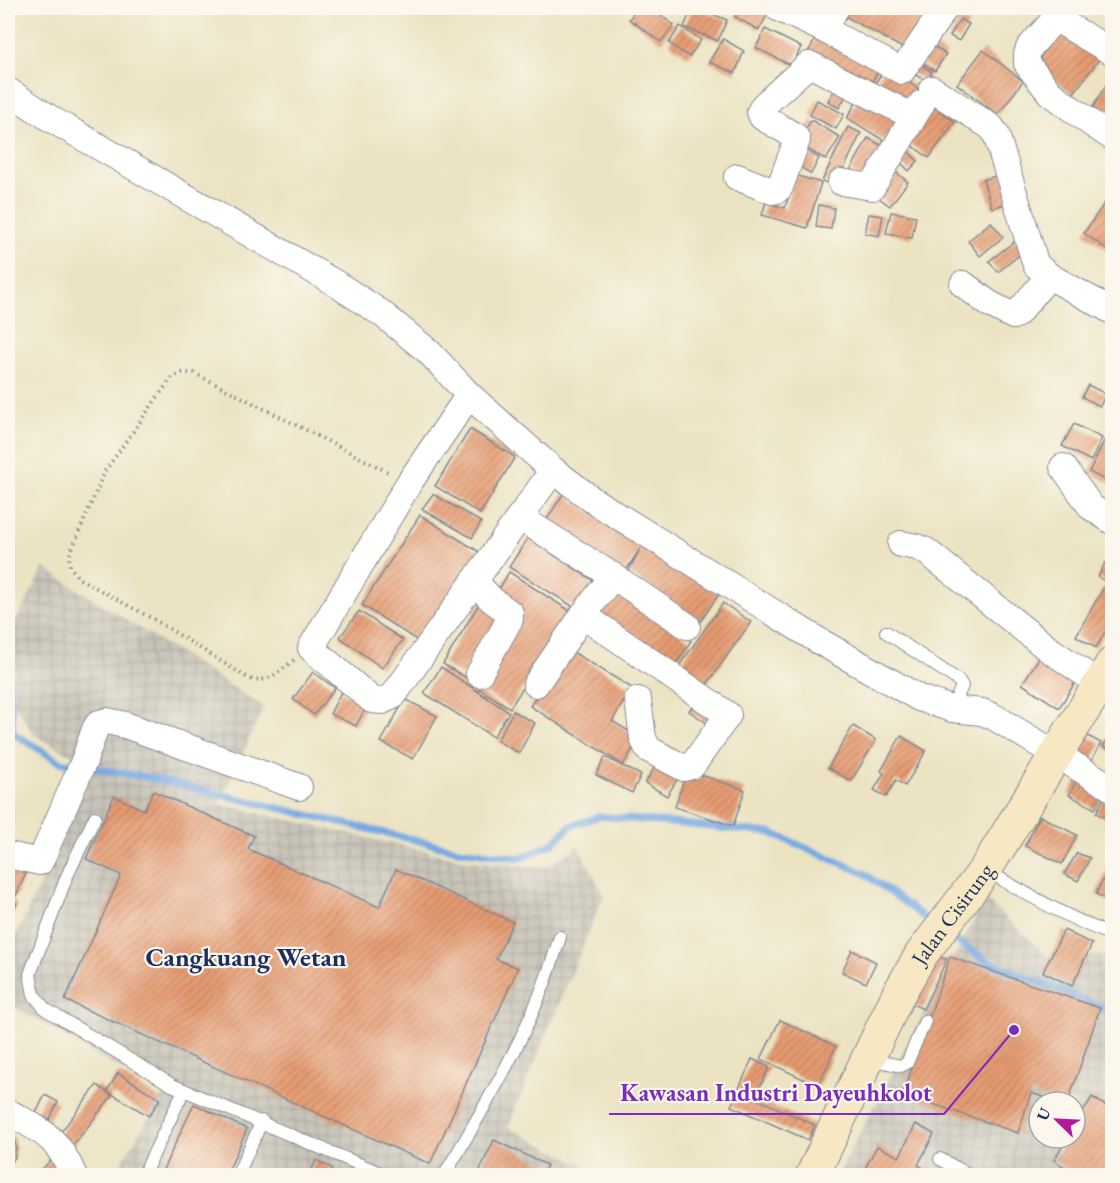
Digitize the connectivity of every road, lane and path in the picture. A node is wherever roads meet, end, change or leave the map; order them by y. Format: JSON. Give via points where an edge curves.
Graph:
{"nodes":[{"id":1,"x":778,"y":8,"type":"edge"},
{"id":2,"x":945,"y":8,"type":"edge"},
{"id":3,"x":830,"y":18,"type":"edge"},
{"id":4,"x":1113,"y":52,"type":"edge"},
{"id":5,"x":902,"y":71,"type":"junction"},
{"id":6,"x":932,"y":89,"type":"junction"},
{"id":7,"x":8,"y":91,"type":"edge"},
{"id":8,"x":912,"y":116,"type":"junction"},
{"id":9,"x":1113,"y":137,"type":"edge"},
{"id":10,"x":737,"y":177,"type":"dead end"},
{"id":11,"x":841,"y":182,"type":"dead end"},
{"id":12,"x":1049,"y":276,"type":"junction"},
{"id":13,"x":963,"y":284,"type":"dead end"},
{"id":14,"x":1113,"y":311,"type":"edge"},
{"id":15,"x":469,"y":395,"type":"junction"},
{"id":16,"x":1063,"y":467,"type":"dead end"},
{"id":17,"x":553,"y":470,"type":"junction"},
{"id":18,"x":409,"y":483,"type":"junction"},
{"id":19,"x":519,"y":517,"type":"junction"},
{"id":20,"x":1113,"y":521,"type":"edge"},
{"id":21,"x":901,"y":544,"type":"dead end"},
{"id":22,"x":613,"y":576,"type":"junction"},
{"id":23,"x":474,"y":581,"type":"junction"},
{"id":24,"x":583,"y":615,"type":"junction"},
{"id":25,"x":687,"y":626,"type":"dead end"},
{"id":26,"x":886,"y":632,"type":"dead end"},
{"id":27,"x":311,"y":648,"type":"junction"},
{"id":28,"x":479,"y":674,"type":"dead end"},
{"id":29,"x":1106,"y":674,"type":"edge"},
{"id":30,"x":536,"y":684,"type":"dead end"},
{"id":31,"x":638,"y":700,"type":"dead end"},
{"id":32,"x":952,"y":709,"type":"junction"},
{"id":33,"x":1056,"y":755,"type":"junction"},
{"id":34,"x":299,"y":787,"type":"dead end"},
{"id":35,"x":1113,"y":788,"type":"edge"},
{"id":36,"x":95,"y":817,"type":"dead end"},
{"id":37,"x":8,"y":855,"type":"edge"},
{"id":38,"x":985,"y":870,"type":"junction"},
{"id":39,"x":1113,"y":935,"type":"edge"},
{"id":40,"x":560,"y":936,"type":"dead end"},
{"id":41,"x":925,"y":1021,"type":"dead end"},
{"id":42,"x":869,"y":1059,"type":"junction"},
{"id":43,"x":184,"y":1090,"type":"junction"},
{"id":44,"x":8,"y":1112,"type":"edge"},
{"id":45,"x":262,"y":1121,"type":"junction"},
{"id":46,"x":940,"y":1159,"type":"dead end"},
{"id":47,"x":74,"y":1176,"type":"edge"},
{"id":48,"x":143,"y":1176,"type":"edge"},
{"id":49,"x":237,"y":1176,"type":"edge"},
{"id":50,"x":387,"y":1176,"type":"edge"},
{"id":51,"x":444,"y":1176,"type":"edge"},
{"id":52,"x":812,"y":1176,"type":"edge"},
{"id":53,"x":971,"y":1176,"type":"edge"}],
"edges":[{"from":1,"to":3,"type":"street"},
{"from":2,"to":5,"type":"street"},
{"from":3,"to":5,"type":"street"},
{"from":4,"to":9,"type":"street","via":[[1058,20],[1029,48],[1027,64],[1050,93]]},
{"from":5,"to":6,"type":"street"},
{"from":6,"to":8,"type":"street"},
{"from":6,"to":12,"type":"street","via":[[991,126],[1036,265]]},
{"from":7,"to":15,"type":"street","via":[[335,283],[429,352]]},
{"from":8,"to":10,"type":"street","via":[[808,65],[760,112],[797,140],[780,187],[772,191]]},
{"from":8,"to":11,"type":"street","via":[[872,187]]},
{"from":12,"to":13,"type":"street","via":[[1013,316]]},
{"from":12,"to":14,"type":"street"},
{"from":15,"to":17,"type":"street"},
{"from":15,"to":18,"type":"street"},
{"from":16,"to":20,"type":"street","via":[[1091,507]]},
{"from":17,"to":19,"type":"street"},
{"from":17,"to":32,"type":"street","via":[[594,501],[819,641],[920,698]]},
{"from":18,"to":27,"type":"street"},
{"from":18,"to":27,"type":"path","via":[[194,373],[172,377],[105,471],[69,555],[70,566],[78,578],[248,678],[261,681],[272,677]]},
{"from":19,"to":22,"type":"street"},
{"from":19,"to":23,"type":"street"},
{"from":21,"to":29,"type":"street","via":[[926,551],[1047,648]]},
{"from":22,"to":24,"type":"street"},
{"from":22,"to":25,"type":"street"},
{"from":23,"to":27,"type":"street","via":[[393,696],[382,702],[372,700]]},
{"from":23,"to":28,"type":"street","via":[[510,613]]},
{"from":24,"to":30,"type":"street"},
{"from":24,"to":31,"type":"street","via":[[728,715],[692,766],[684,768],[648,748],[642,738]]},
{"from":26,"to":32,"type":"lane","via":[[959,681],[962,686]]},
{"from":29,"to":33,"type":"main road","name":"Jalan Cisirung"},
{"from":32,"to":33,"type":"street","via":[[994,717]]},
{"from":33,"to":35,"type":"street"},
{"from":33,"to":38,"type":"main road","name":"Jalan Cisirung"},
{"from":34,"to":37,"type":"street","via":[[107,721],[95,729],[40,862]]},
{"from":36,"to":43,"type":"lane","via":[[67,876],[30,974],[30,984],[45,1009]]},
{"from":38,"to":39,"type":"lane","via":[[1030,897]]},
{"from":38,"to":42,"type":"main road","name":"Jalan Cisirung","via":[[921,955]]},
{"from":40,"to":51,"type":"lane","via":[[524,1029]]},
{"from":41,"to":42,"type":"lane","via":[[907,1063],[901,1066]]},
{"from":42,"to":52,"type":"main road","name":"Jalan Cisirung"},
{"from":43,"to":45,"type":"lane"},
{"from":43,"to":48,"type":"lane"},
{"from":44,"to":47,"type":"street","via":[[52,1139]]},
{"from":45,"to":49,"type":"lane"},
{"from":45,"to":50,"type":"lane"},
{"from":46,"to":53,"type":"lane"}]}
